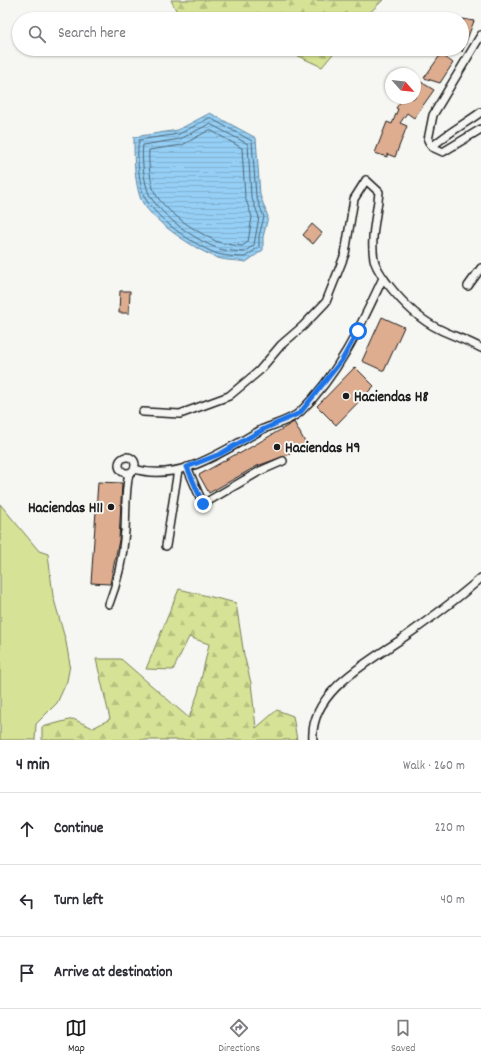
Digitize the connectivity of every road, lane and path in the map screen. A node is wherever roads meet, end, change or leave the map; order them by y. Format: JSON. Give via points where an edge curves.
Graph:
{"nodes":[{"id":1,"x":481,"y":35,"type":"edge"},
{"id":2,"x":469,"y":55,"type":"edge"},
{"id":3,"x":468,"y":56,"type":"edge"},
{"id":4,"x":481,"y":112,"type":"edge"},
{"id":5,"x":481,"y":129,"type":"edge"},
{"id":6,"x":432,"y":146,"type":"junction"},
{"id":7,"x":481,"y":268,"type":"edge"},
{"id":8,"x":384,"y":278,"type":"junction"},
{"id":9,"x":468,"y":286,"type":"dead end"},
{"id":10,"x":481,"y":348,"type":"edge"},
{"id":11,"x":144,"y":412,"type":"dead end"},
{"id":12,"x":283,"y":461,"type":"dead end"},
{"id":13,"x":187,"y":467,"type":"junction"},
{"id":14,"x":178,"y":470,"type":"junction"},
{"id":15,"x":166,"y":546,"type":"dead end"},
{"id":16,"x":481,"y":578,"type":"edge"},
{"id":17,"x":109,"y":604,"type":"dead end"},
{"id":18,"x":313,"y":740,"type":"edge"}],
"edges":[{"from":1,"to":2,"type":"street"},
{"from":3,"to":6,"type":"street","via":[[433,115],[428,140]]},
{"from":4,"to":6,"type":"street","via":[[464,125],[444,135]]},
{"from":5,"to":6,"type":"street","via":[[443,152]]},
{"from":7,"to":9,"type":"street"},
{"from":8,"to":10,"type":"street","via":[[398,297],[416,314],[439,329]]},
{"from":8,"to":11,"type":"street","via":[[374,261],[372,237],[379,192],[366,180],[354,199],[345,254],[326,302],[304,326],[281,345],[259,371],[229,396],[180,414]]},
{"from":8,"to":13,"type":"street","via":[[342,360],[300,413],[264,429],[220,454]]},
{"from":12,"to":13,"type":"street","via":[[260,471],[203,504]]},
{"from":13,"to":14,"type":"street"},
{"from":14,"to":15,"type":"street"},
{"from":14,"to":17,"type":"street","via":[[132,471],[127,483],[122,553],[116,585]]},
{"from":16,"to":18,"type":"street","via":[[461,596],[347,676],[324,702],[316,716]]}]}
